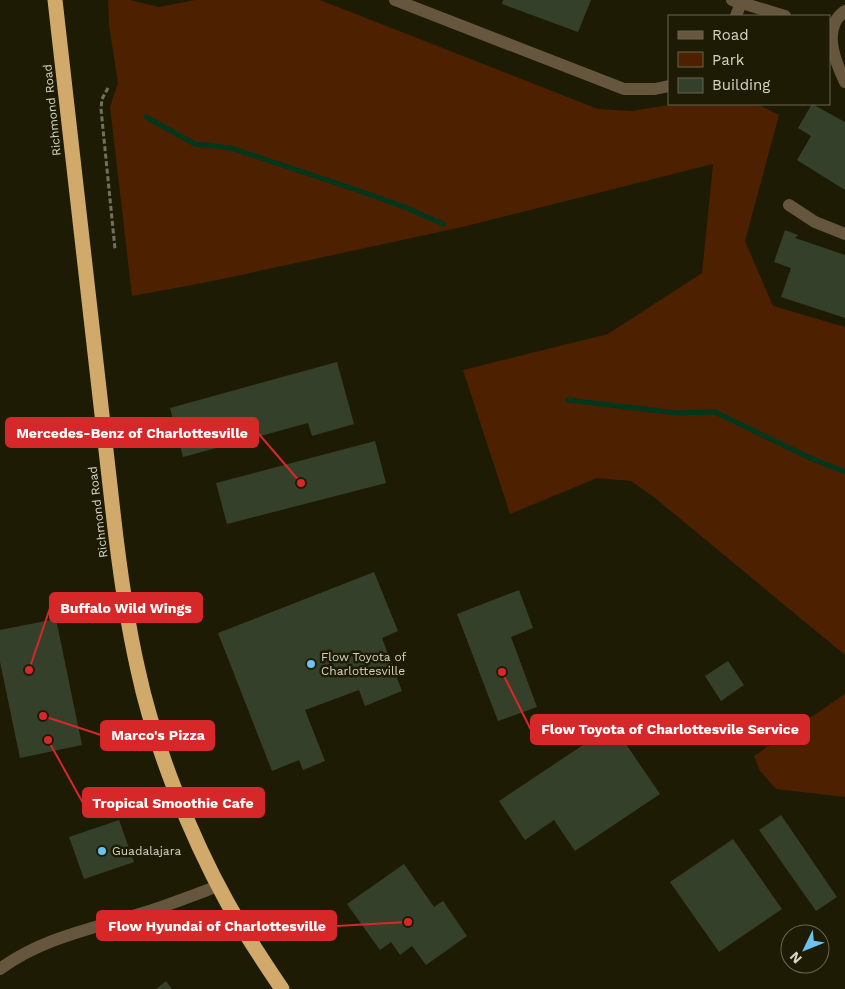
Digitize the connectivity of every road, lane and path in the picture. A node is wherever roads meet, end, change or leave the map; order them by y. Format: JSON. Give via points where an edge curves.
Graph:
{"nodes":[{"id":1,"x":55,"y":0,"type":"edge"},
{"id":2,"x":395,"y":0,"type":"edge"},
{"id":3,"x":738,"y":1,"type":"edge"},
{"id":4,"x":845,"y":11,"type":"edge"},
{"id":5,"x":736,"y":15,"type":"edge"},
{"id":6,"x":782,"y":15,"type":"edge"},
{"id":7,"x":830,"y":31,"type":"edge"},
{"id":8,"x":845,"y":82,"type":"edge"},
{"id":9,"x":668,"y":86,"type":"edge"},
{"id":10,"x":108,"y":88,"type":"dead end"},
{"id":11,"x":789,"y":206,"type":"dead end"},
{"id":12,"x":845,"y":234,"type":"edge"},
{"id":13,"x":115,"y":249,"type":"dead end"},
{"id":14,"x":218,"y":886,"type":"junction"},
{"id":15,"x":0,"y":969,"type":"edge"},
{"id":16,"x":282,"y":989,"type":"edge"}],
"edges":[{"from":1,"to":14,"type":"highway","name":"Richmond Road","via":[[103,434],[130,632],[159,744]]},
{"from":2,"to":9,"type":"street","via":[[624,89]]},
{"from":3,"to":5,"type":"street"},
{"from":3,"to":6,"type":"street"},
{"from":4,"to":7,"type":"street"},
{"from":7,"to":8,"type":"street","via":[[837,66]]},
{"from":10,"to":13,"type":"path","via":[[101,109]]},
{"from":11,"to":12,"type":"street"},
{"from":14,"to":15,"type":"street","via":[[60,938]]},
{"from":14,"to":16,"type":"highway","name":"Richmond Road"}]}
